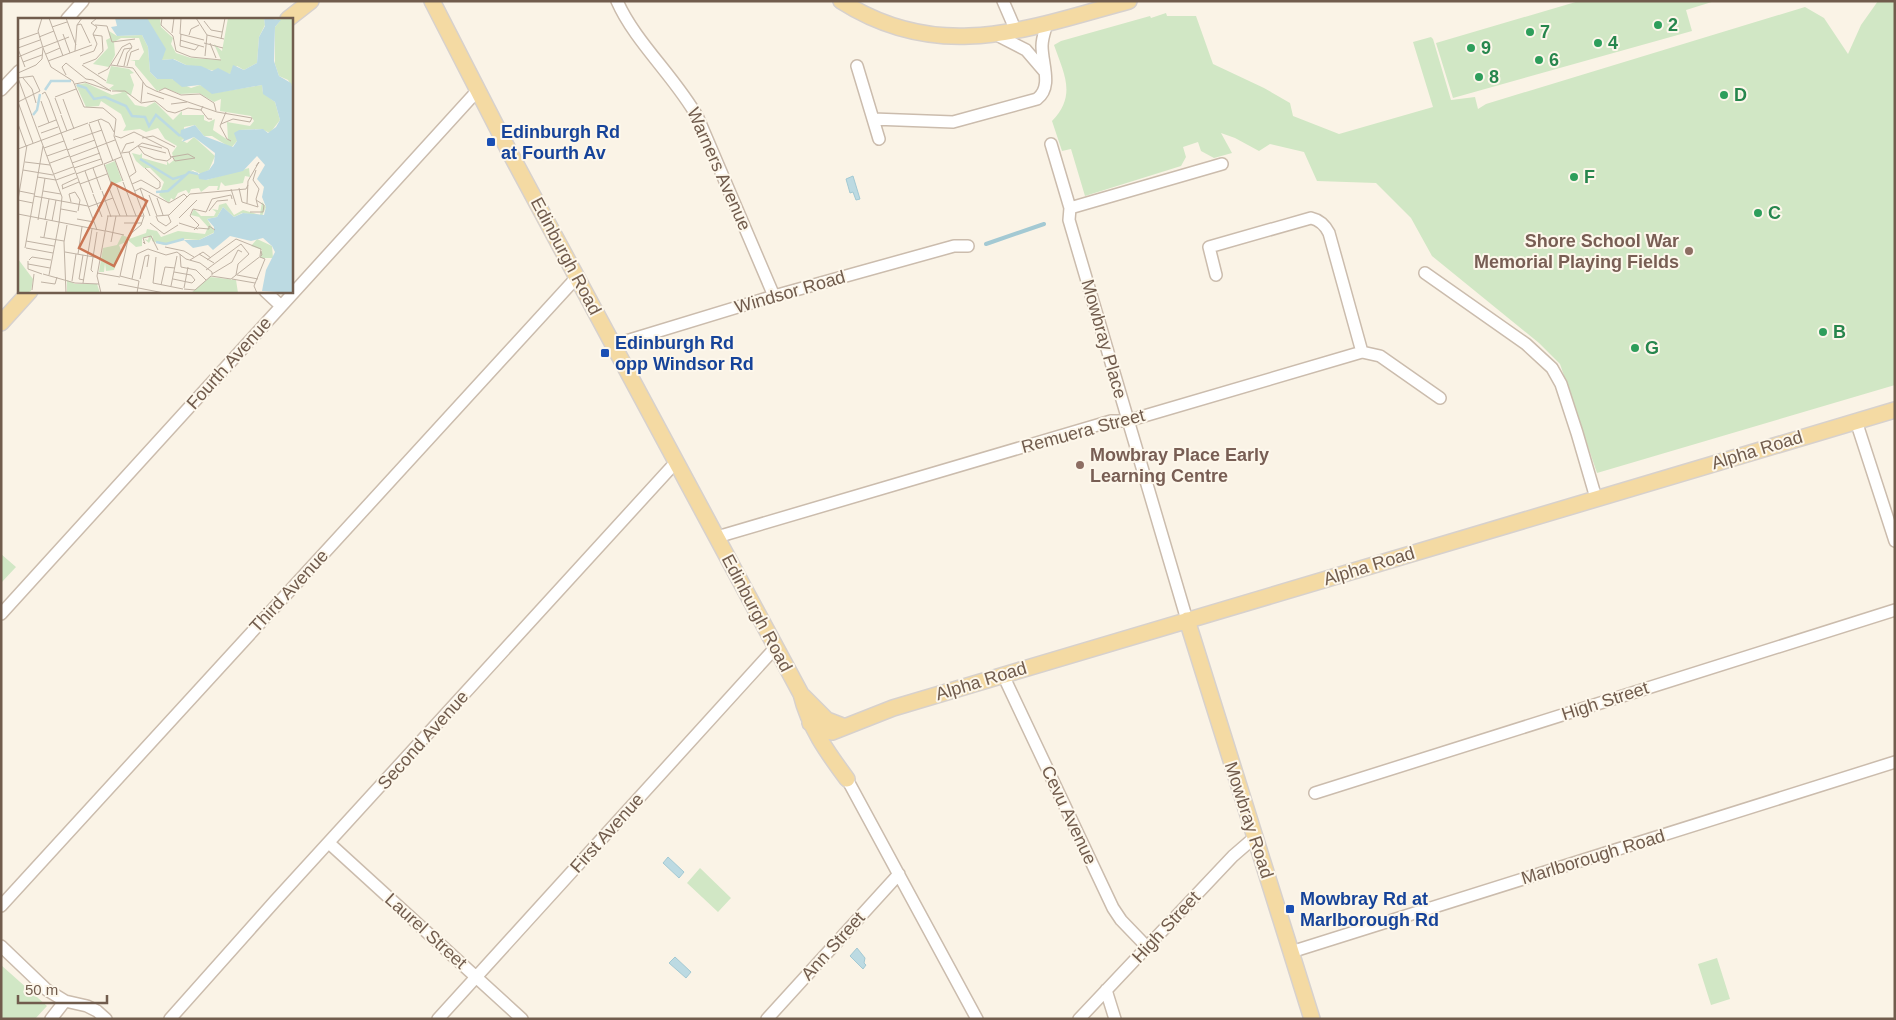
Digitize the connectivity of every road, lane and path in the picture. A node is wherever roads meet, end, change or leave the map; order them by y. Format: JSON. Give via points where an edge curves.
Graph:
{"nodes":[{"id":1,"x":83,"y":1,"type":"edge"},
{"id":2,"x":294,"y":1,"type":"edge"},
{"id":3,"x":312,"y":1,"type":"edge"},
{"id":4,"x":432,"y":1,"type":"edge"},
{"id":5,"x":617,"y":1,"type":"edge"},
{"id":6,"x":841,"y":1,"type":"edge"},
{"id":7,"x":1003,"y":1,"type":"edge"},
{"id":8,"x":1129,"y":1,"type":"edge"},
{"id":9,"x":68,"y":18,"type":"edge"},
{"id":10,"x":283,"y":18,"type":"edge"},
{"id":11,"x":289,"y":18,"type":"edge"},
{"id":12,"x":1047,"y":23,"type":"junction"},
{"id":13,"x":1016,"y":30,"type":"junction"},
{"id":14,"x":997,"y":35,"type":"junction"},
{"id":15,"x":857,"y":66,"type":"dead end"},
{"id":16,"x":1044,"y":71,"type":"junction"},
{"id":17,"x":18,"y":72,"type":"edge"},
{"id":18,"x":1,"y":90,"type":"edge"},
{"id":19,"x":478,"y":90,"type":"junction"},
{"id":20,"x":873,"y":120,"type":"junction"},
{"id":21,"x":879,"y":140,"type":"dead end"},
{"id":22,"x":1051,"y":144,"type":"dead end"},
{"id":23,"x":1222,"y":164,"type":"dead end"},
{"id":24,"x":1070,"y":208,"type":"junction"},
{"id":25,"x":968,"y":246,"type":"dead end"},
{"id":26,"x":1425,"y":273,"type":"dead end"},
{"id":27,"x":1216,"y":275,"type":"dead end"},
{"id":28,"x":576,"y":277,"type":"junction"},
{"id":29,"x":29,"y":292,"type":"edge"},
{"id":30,"x":265,"y":292,"type":"edge"},
{"id":31,"x":774,"y":296,"type":"junction"},
{"id":32,"x":281,"y":306,"type":"junction"},
{"id":33,"x":1,"y":323,"type":"edge"},
{"id":34,"x":613,"y":345,"type":"junction"},
{"id":35,"x":1362,"y":352,"type":"junction"},
{"id":36,"x":1440,"y":398,"type":"dead end"},
{"id":37,"x":1895,"y":410,"type":"edge"},
{"id":38,"x":1127,"y":421,"type":"junction"},
{"id":39,"x":1856,"y":421,"type":"junction"},
{"id":40,"x":676,"y":462,"type":"junction"},
{"id":41,"x":1596,"y":498,"type":"junction"},
{"id":42,"x":717,"y":537,"type":"junction"},
{"id":43,"x":1895,"y":542,"type":"edge"},
{"id":44,"x":1895,"y":610,"type":"edge"},
{"id":45,"x":1,"y":614,"type":"edge"},
{"id":46,"x":1187,"y":620,"type":"junction"},
{"id":47,"x":776,"y":648,"type":"junction"},
{"id":48,"x":1003,"y":675,"type":"junction"},
{"id":49,"x":806,"y":700,"type":"junction"},
{"id":50,"x":810,"y":723,"type":"junction"},
{"id":51,"x":845,"y":727,"type":"junction"},
{"id":52,"x":824,"y":731,"type":"junction"},
{"id":53,"x":838,"y":757,"type":"junction"},
{"id":54,"x":1895,"y":762,"type":"edge"},
{"id":55,"x":847,"y":779,"type":"junction"},
{"id":56,"x":1315,"y":793,"type":"dead end"},
{"id":57,"x":1255,"y":837,"type":"junction"},
{"id":58,"x":329,"y":843,"type":"junction"},
{"id":59,"x":899,"y":874,"type":"junction"},
{"id":60,"x":1,"y":906,"type":"edge"},
{"id":61,"x":1,"y":946,"type":"edge"},
{"id":62,"x":1147,"y":947,"type":"junction"},
{"id":63,"x":1291,"y":952,"type":"junction"},
{"id":64,"x":477,"y":977,"type":"junction"},
{"id":65,"x":1106,"y":990,"type":"junction"},
{"id":66,"x":65,"y":1001,"type":"junction"},
{"id":67,"x":51,"y":1019,"type":"edge"},
{"id":68,"x":106,"y":1019,"type":"edge"},
{"id":69,"x":170,"y":1019,"type":"edge"},
{"id":70,"x":438,"y":1019,"type":"edge"},
{"id":71,"x":522,"y":1019,"type":"edge"},
{"id":72,"x":767,"y":1019,"type":"edge"},
{"id":73,"x":977,"y":1019,"type":"edge"},
{"id":74,"x":1079,"y":1019,"type":"edge"},
{"id":75,"x":1115,"y":1019,"type":"edge"},
{"id":76,"x":1312,"y":1019,"type":"edge"}],
"edges":[{"from":1,"to":9,"type":"street"},
{"from":2,"to":10,"type":"main road"},
{"from":3,"to":11,"type":"main road"},
{"from":4,"to":19,"type":"main road","name":"Edinburgh Road"},
{"from":5,"to":31,"type":"street","name":"Warners Avenue","via":[[630,24],[689,101]]},
{"from":6,"to":14,"type":"main road","via":[[875,19],[911,31],[949,37]]},
{"from":7,"to":13,"type":"street"},
{"from":8,"to":12,"type":"main road"},
{"from":12,"to":13,"type":"main road"},
{"from":12,"to":16,"type":"street","via":[[1042,47]]},
{"from":13,"to":14,"type":"main road"},
{"from":14,"to":16,"type":"street","via":[[1026,50]]},
{"from":15,"to":20,"type":"street"},
{"from":16,"to":20,"type":"street","via":[[1046,88],[1030,101],[944,122]]},
{"from":17,"to":18,"type":"street"},
{"from":19,"to":28,"type":"main road","name":"Edinburgh Road"},
{"from":19,"to":32,"type":"street","name":"Fourth Avenue"},
{"from":20,"to":21,"type":"street"},
{"from":22,"to":24,"type":"street","name":"Mowbray Place"},
{"from":23,"to":24,"type":"street"},
{"from":24,"to":38,"type":"street","name":"Mowbray Place","via":[[1069,220]]},
{"from":25,"to":31,"type":"street","name":"Windsor Road","via":[[954,246]]},
{"from":26,"to":41,"type":"street","via":[[1526,344],[1552,368],[1577,433]]},
{"from":27,"to":35,"type":"street","via":[[1209,248],[1310,218],[1316,219],[1329,234]]},
{"from":28,"to":34,"type":"main road","name":"Edinburgh Road"},
{"from":28,"to":60,"type":"street","name":"Third Avenue"},
{"from":29,"to":33,"type":"main road"},
{"from":30,"to":32,"type":"street"},
{"from":31,"to":34,"type":"street","name":"Windsor Road"},
{"from":32,"to":45,"type":"street","name":"Fourth Avenue"},
{"from":34,"to":40,"type":"main road","name":"Edinburgh Road"},
{"from":35,"to":36,"type":"street","via":[[1380,356]]},
{"from":35,"to":38,"type":"street","name":"Remuera Street"},
{"from":37,"to":39,"type":"main road","name":"Alpha Road"},
{"from":38,"to":42,"type":"street","name":"Remuera Street","via":[[1111,421]]},
{"from":38,"to":46,"type":"street","name":"Mowbray Place"},
{"from":39,"to":41,"type":"main road","name":"Alpha Road"},
{"from":39,"to":43,"type":"street"},
{"from":40,"to":42,"type":"main road","name":"Edinburgh Road"},
{"from":40,"to":58,"type":"street","name":"Second Avenue"},
{"from":41,"to":46,"type":"main road","name":"Alpha Road"},
{"from":42,"to":47,"type":"main road","name":"Edinburgh Road"},
{"from":44,"to":56,"type":"street","name":"High Street"},
{"from":46,"to":48,"type":"main road","name":"Alpha Road"},
{"from":46,"to":57,"type":"main road","name":"Mowbray Road"},
{"from":47,"to":49,"type":"main road","name":"Edinburgh Road"},
{"from":47,"to":64,"type":"street","name":"First Avenue"},
{"from":48,"to":51,"type":"main road","name":"Alpha Road","via":[[893,708]]},
{"from":48,"to":62,"type":"street","name":"Cevu Avenue","via":[[1113,908]]},
{"from":49,"to":50,"type":"main road","name":"Edinburgh Road"},
{"from":49,"to":51,"type":"main road","via":[[827,720]]},
{"from":49,"to":52,"type":"main road"},
{"from":50,"to":52,"type":"main road"},
{"from":50,"to":55,"type":"main road","name":"Edinburgh Road"},
{"from":51,"to":52,"type":"main road","name":"Alpha Road"},
{"from":51,"to":53,"type":"main road","via":[[836,740]]},
{"from":52,"to":53,"type":"main road"},
{"from":53,"to":55,"type":"main road"},
{"from":54,"to":63,"type":"street","name":"Marlborough Road"},
{"from":55,"to":59,"type":"street"},
{"from":57,"to":62,"type":"street","name":"High Street"},
{"from":57,"to":63,"type":"main road","name":"Mowbray Road"},
{"from":58,"to":64,"type":"street","name":"Laurel Street"},
{"from":58,"to":69,"type":"street","name":"Second Avenue"},
{"from":59,"to":72,"type":"street","name":"Ann Street"},
{"from":59,"to":73,"type":"street"},
{"from":61,"to":66,"type":"street","via":[[47,990]]},
{"from":62,"to":65,"type":"street","name":"High Street"},
{"from":63,"to":76,"type":"main road","name":"Mowbray Road"},
{"from":64,"to":70,"type":"street","name":"First Avenue"},
{"from":64,"to":71,"type":"street","name":"Laurel Street"},
{"from":65,"to":74,"type":"street","name":"High Street"},
{"from":65,"to":75,"type":"street"},
{"from":66,"to":67,"type":"street"},
{"from":66,"to":68,"type":"street","via":[[87,1006]]}]}
